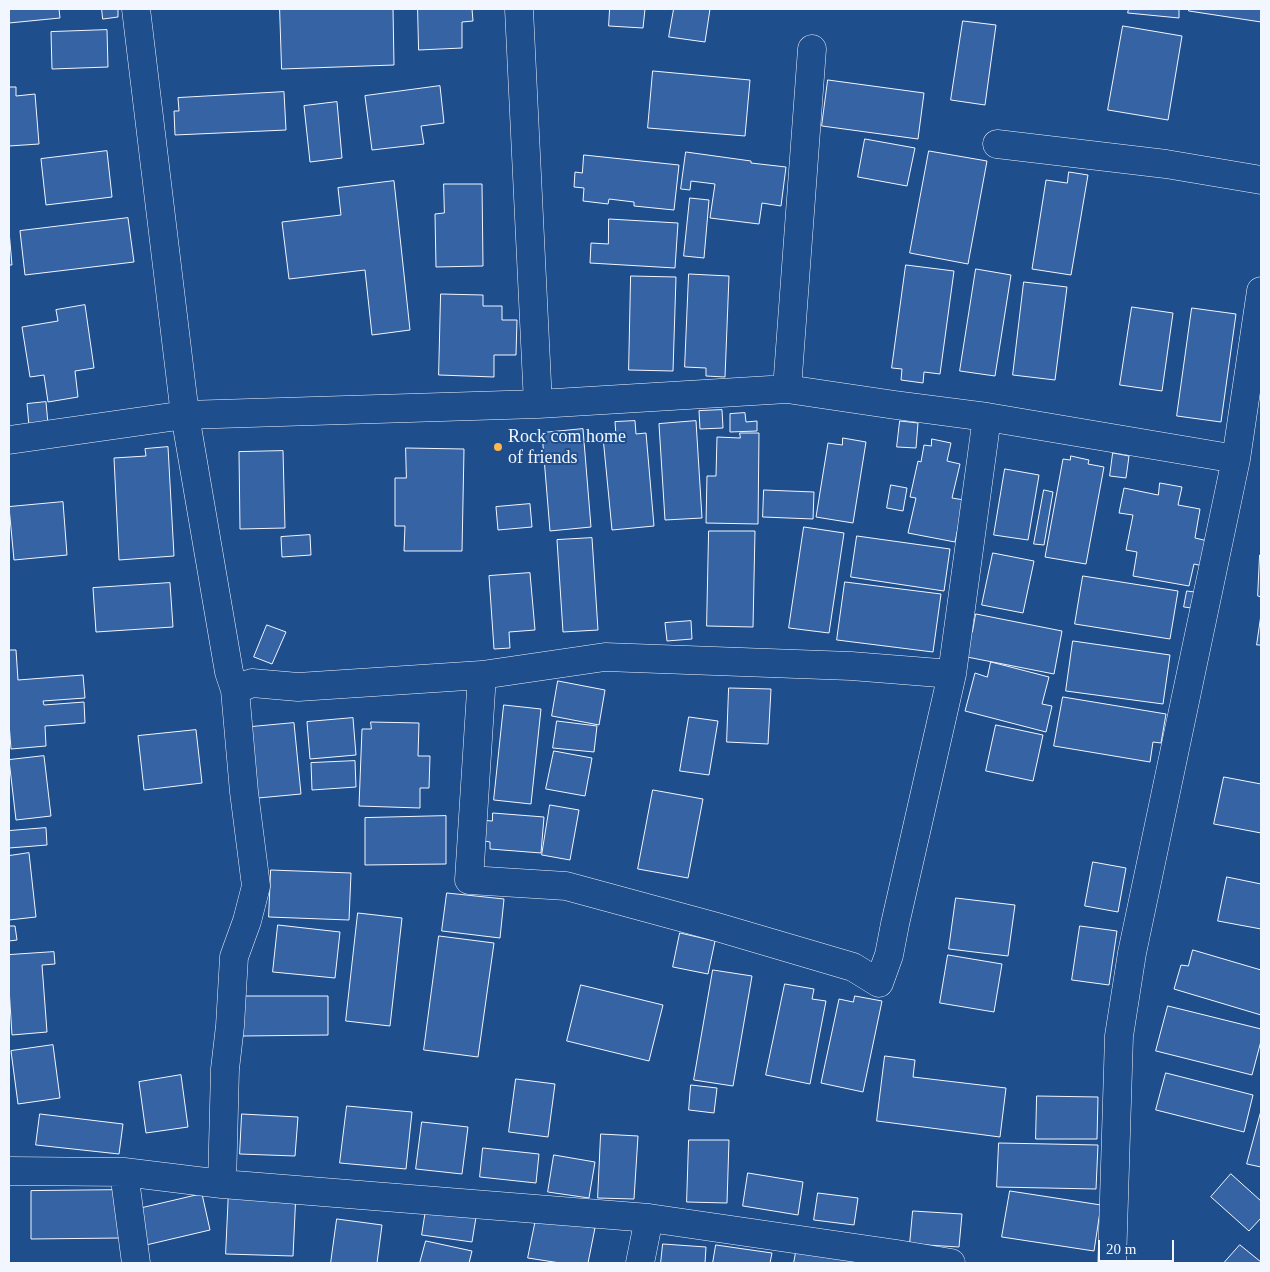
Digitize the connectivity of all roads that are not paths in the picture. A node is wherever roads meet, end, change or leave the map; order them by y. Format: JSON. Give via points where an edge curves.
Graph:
{"nodes":[{"id":1,"x":136,"y":9,"type":"edge"},
{"id":2,"x":519,"y":9,"type":"edge"},
{"id":3,"x":812,"y":49,"type":"dead end"},
{"id":4,"x":997,"y":144,"type":"dead end"},
{"id":5,"x":1261,"y":180,"type":"edge"},
{"id":6,"x":1261,"y":291,"type":"edge"},
{"id":7,"x":787,"y":389,"type":"junction"},
{"id":8,"x":538,"y":404,"type":"junction"},
{"id":9,"x":185,"y":415,"type":"junction"},
{"id":10,"x":987,"y":417,"type":"junction"},
{"id":11,"x":9,"y":440,"type":"edge"},
{"id":12,"x":1236,"y":458,"type":"junction"},
{"id":13,"x":482,"y":674,"type":"junction"},
{"id":14,"x":952,"y":674,"type":"junction"},
{"id":15,"x":235,"y":690,"type":"junction"},
{"id":16,"x":9,"y":1171,"type":"edge"},
{"id":17,"x":124,"y":1172,"type":"junction"},
{"id":18,"x":222,"y":1184,"type":"junction"},
{"id":19,"x":649,"y":1218,"type":"junction"},
{"id":20,"x":136,"y":1263,"type":"edge"},
{"id":21,"x":640,"y":1263,"type":"edge"},
{"id":22,"x":951,"y":1263,"type":"edge"},
{"id":23,"x":1112,"y":1263,"type":"edge"}],
"edges":[{"from":1,"to":9,"type":"street"},
{"from":2,"to":8,"type":"street"},
{"from":3,"to":7,"type":"street"},
{"from":4,"to":5,"type":"street","via":[[1166,164]]},
{"from":6,"to":12,"type":"street"},
{"from":7,"to":8,"type":"street"},
{"from":7,"to":10,"type":"street"},
{"from":8,"to":9,"type":"street"},
{"from":9,"to":11,"type":"street"},
{"from":9,"to":15,"type":"street","via":[[229,672]]},
{"from":10,"to":12,"type":"street"},
{"from":10,"to":14,"type":"street"},
{"from":12,"to":23,"type":"street","via":[[1136,934],[1119,1036]]},
{"from":13,"to":14,"type":"street","via":[[605,658],[851,666]]},
{"from":13,"to":14,"type":"street","via":[[469,880],[566,886],[853,967],[879,982],[889,955]]},
{"from":13,"to":15,"type":"street","via":[[298,686],[252,683]]},
{"from":15,"to":18,"type":"street","via":[[256,886],[234,957],[225,1069]]},
{"from":16,"to":17,"type":"street"},
{"from":17,"to":18,"type":"street"},
{"from":17,"to":20,"type":"street"},
{"from":18,"to":19,"type":"street"},
{"from":19,"to":21,"type":"street"},
{"from":19,"to":22,"type":"street"}]}
